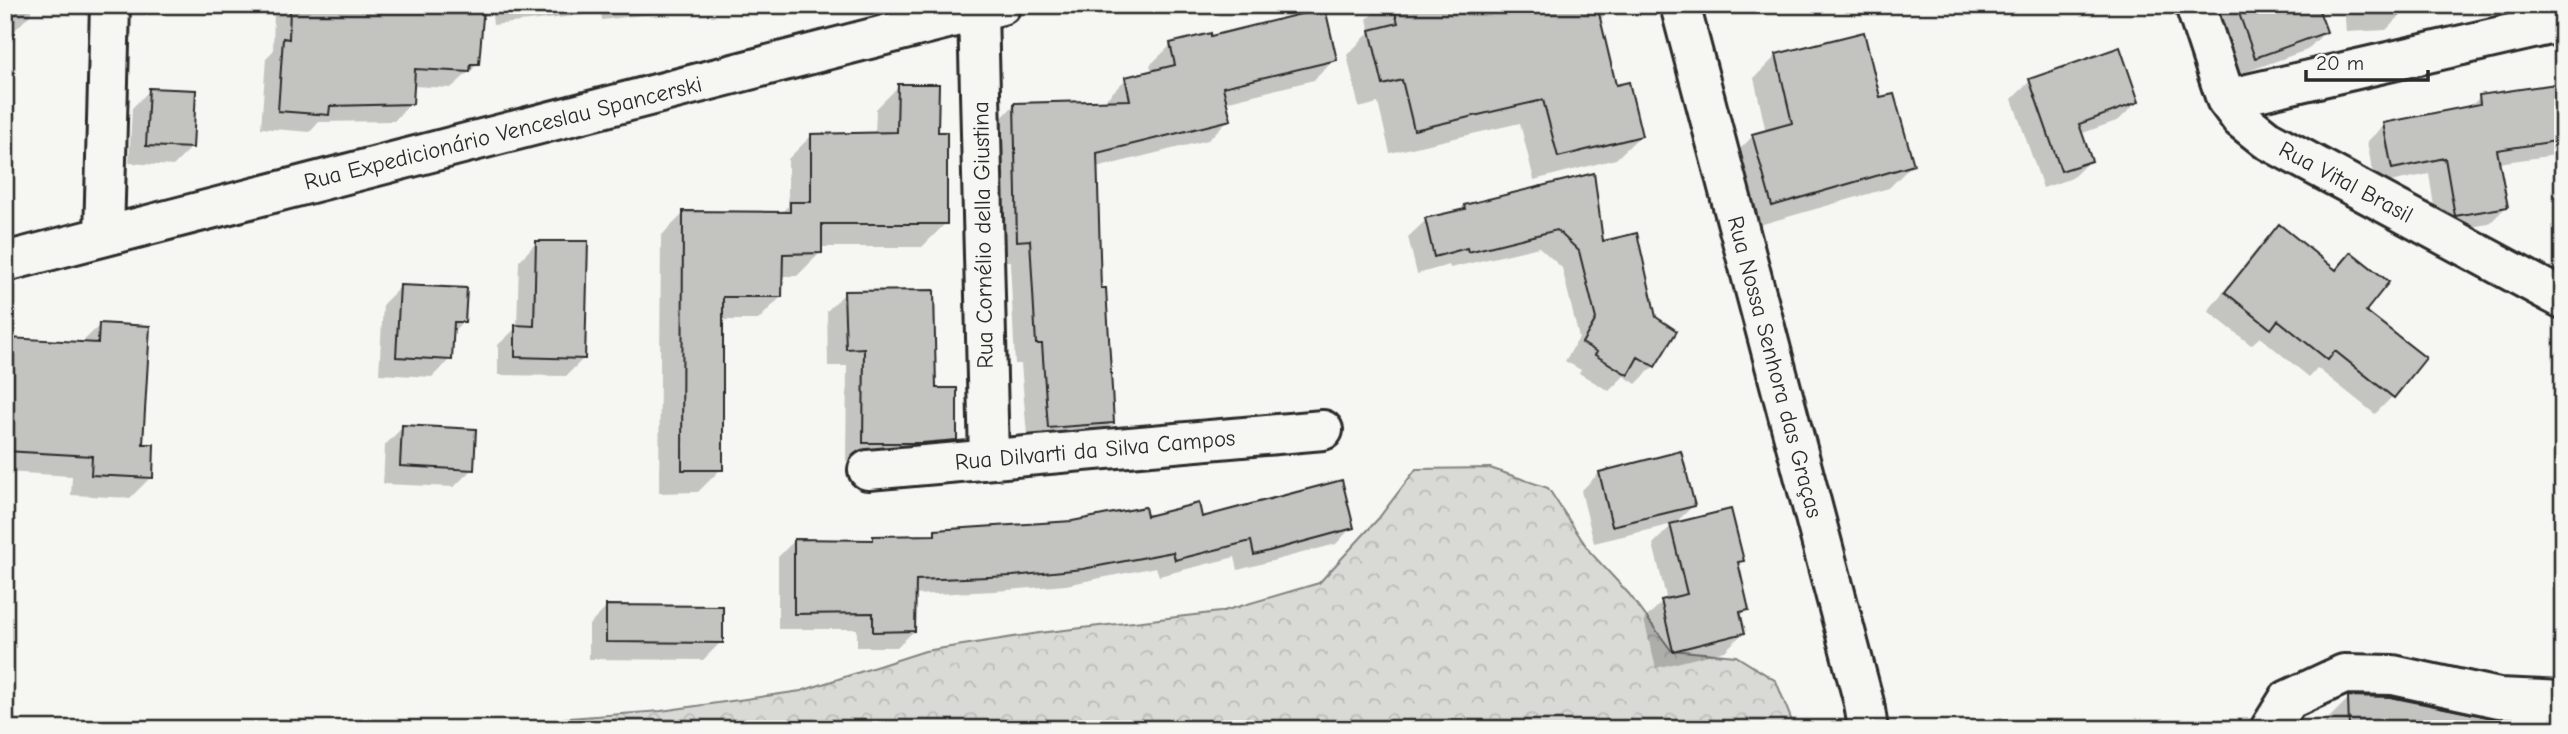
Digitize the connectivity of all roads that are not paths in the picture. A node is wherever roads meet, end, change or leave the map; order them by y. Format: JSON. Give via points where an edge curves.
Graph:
{"nodes":[{"id":1,"x":110,"y":5,"type":"edge"},
{"id":2,"x":1680,"y":5,"type":"edge"},
{"id":3,"x":2195,"y":5,"type":"edge"},
{"id":4,"x":990,"y":8,"type":"edge"},
{"id":5,"x":2563,"y":23,"type":"edge"},
{"id":6,"x":2226,"y":99,"type":"junction"},
{"id":7,"x":104,"y":236,"type":"junction"},
{"id":8,"x":5,"y":262,"type":"edge"},
{"id":9,"x":2563,"y":299,"type":"edge"},
{"id":10,"x":1323,"y":430,"type":"dead end"},
{"id":11,"x":989,"y":459,"type":"junction"},
{"id":12,"x":868,"y":470,"type":"dead end"},
{"id":13,"x":2563,"y":701,"type":"edge"},
{"id":14,"x":1868,"y":729,"type":"edge"},
{"id":15,"x":2270,"y":729,"type":"edge"}],
"edges":[{"from":1,"to":7,"type":"street"},
{"from":2,"to":14,"type":"street","name":"Rua Nossa Senhora das Graças"},
{"from":3,"to":6,"type":"street","name":"Rua Vital Brasil"},
{"from":4,"to":7,"type":"street","name":"Rua Expedicionário Venceslau Spancerski"},
{"from":4,"to":11,"type":"street","name":"Rua Cornélio della Giustina"},
{"from":5,"to":6,"type":"street"},
{"from":6,"to":9,"type":"street","name":"Rua Vital Brasil","via":[[2241,119],[2266,139]]},
{"from":7,"to":8,"type":"street","name":"Rua Expedicionário Venceslau Spancerski"},
{"from":10,"to":11,"type":"street","name":"Rua Dilvarti da Silva Campos"},
{"from":11,"to":12,"type":"street","name":"Rua Dilvarti da Silva Campos"},
{"from":13,"to":15,"type":"street","via":[[2500,698],[2393,675],[2344,674],[2288,700]]}]}
